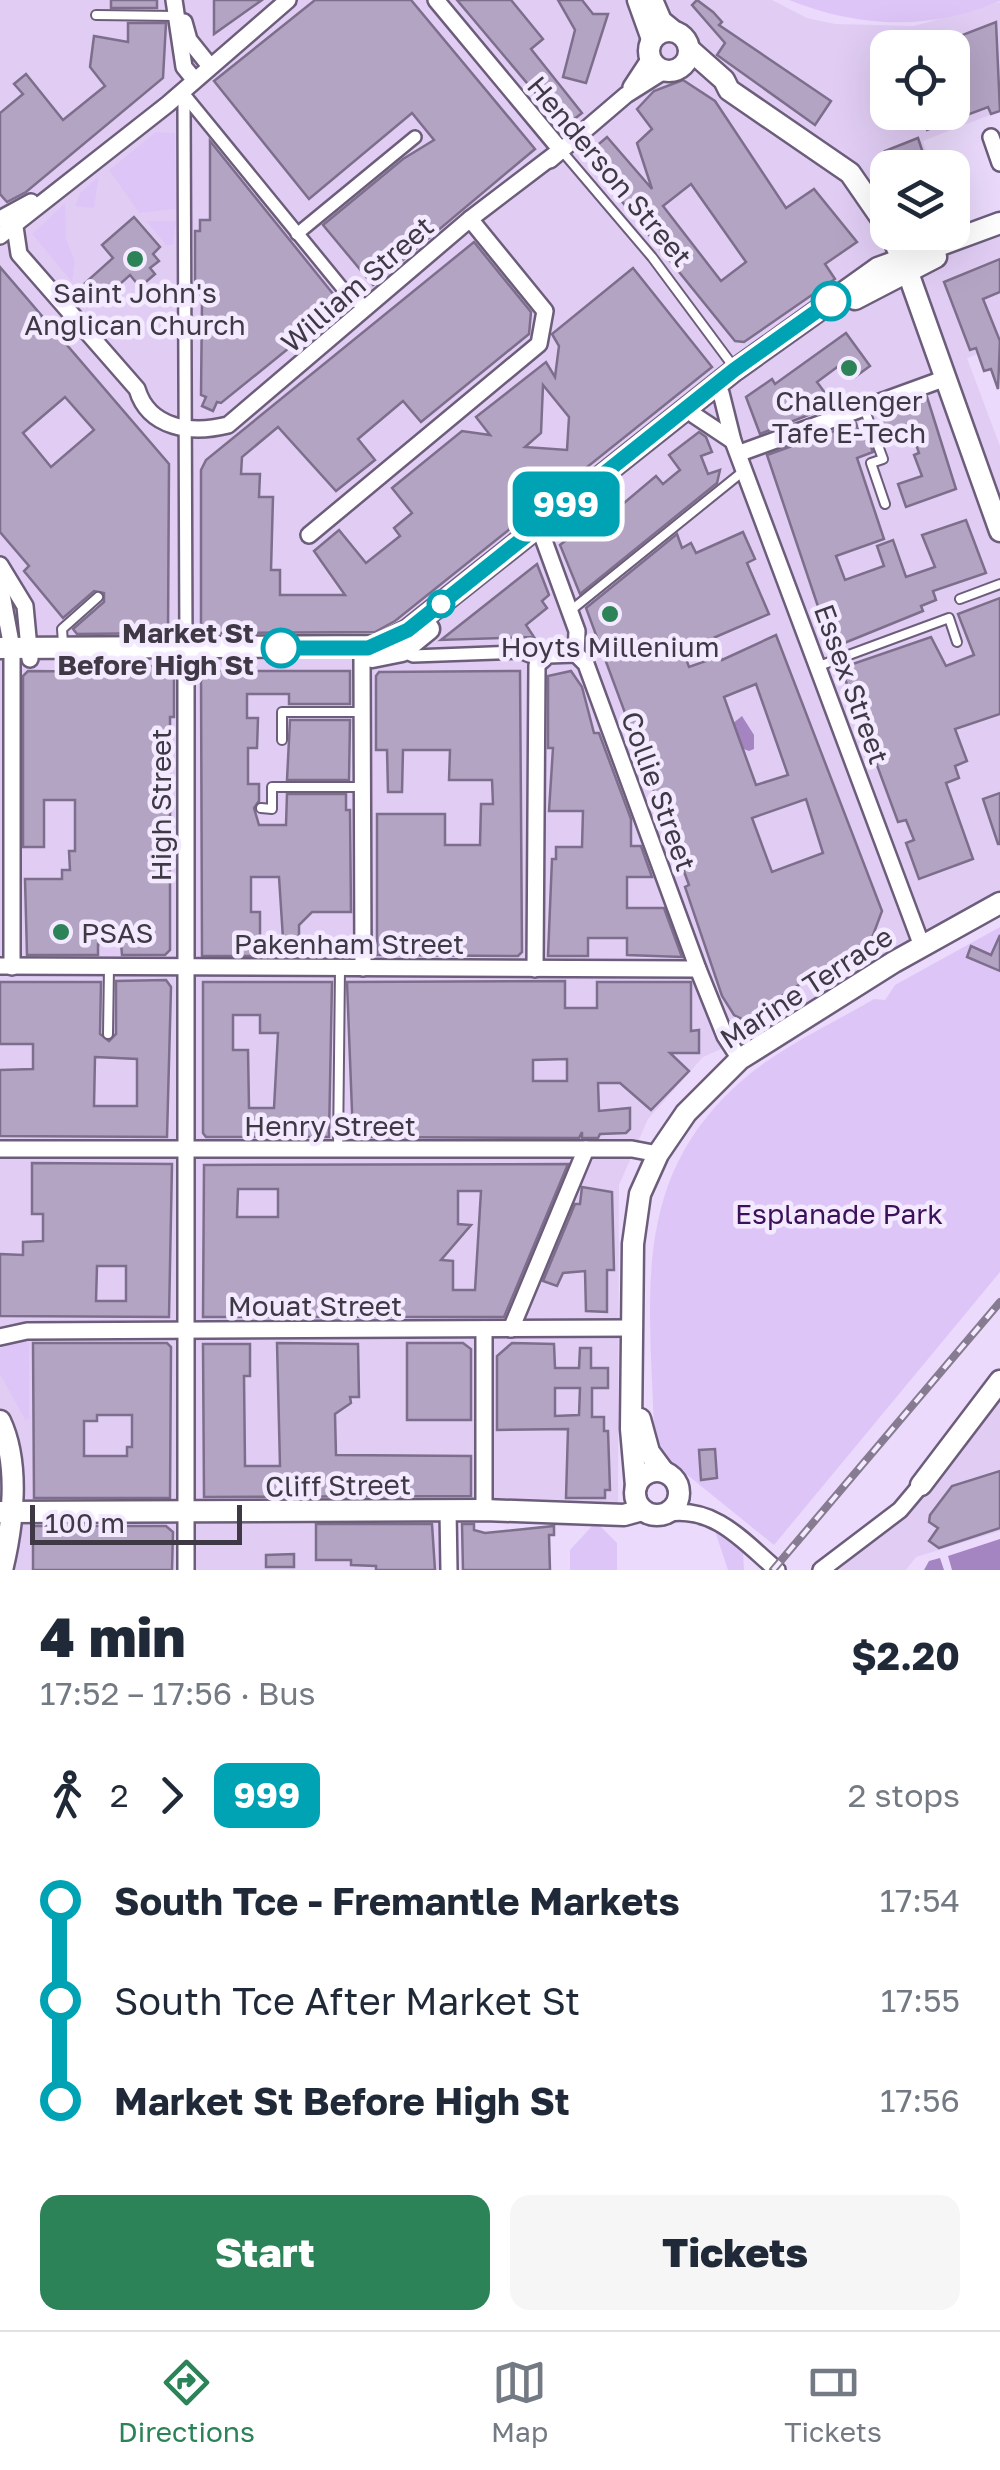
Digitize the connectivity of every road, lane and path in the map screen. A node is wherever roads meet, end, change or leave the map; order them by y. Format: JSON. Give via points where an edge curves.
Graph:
{"nodes":[{"id":1,"x":183,"y":0,"type":"edge"},
{"id":2,"x":288,"y":0,"type":"edge"},
{"id":3,"x":436,"y":0,"type":"edge"},
{"id":4,"x":638,"y":0,"type":"edge"},
{"id":5,"x":652,"y":0,"type":"edge"},
{"id":6,"x":174,"y":8,"type":"edge"},
{"id":7,"x":96,"y":16,"type":"dead end"},
{"id":8,"x":672,"y":30,"type":"junction"},
{"id":9,"x":690,"y":49,"type":"junction"},
{"id":10,"x":660,"y":60,"type":"junction"},
{"id":11,"x":209,"y":65,"type":"junction"},
{"id":12,"x":193,"y":78,"type":"junction"},
{"id":13,"x":729,"y":90,"type":"junction"},
{"id":14,"x":183,"y":97,"type":"junction"},
{"id":15,"x":416,"y":137,"type":"dead end"},
{"id":16,"x":991,"y":137,"type":"dead end"},
{"id":17,"x":557,"y":152,"type":"junction"},
{"id":18,"x":1000,"y":162,"type":"edge"},
{"id":19,"x":870,"y":202,"type":"edge"},
{"id":20,"x":470,"y":220,"type":"junction"},
{"id":21,"x":7,"y":223,"type":"edge"},
{"id":22,"x":1000,"y":223,"type":"edge"},
{"id":23,"x":297,"y":234,"type":"junction"},
{"id":24,"x":0,"y":236,"type":"edge"},
{"id":25,"x":1000,"y":236,"type":"edge"},
{"id":26,"x":492,"y":246,"type":"junction"},
{"id":27,"x":898,"y":250,"type":"edge"},
{"id":28,"x":904,"y":263,"type":"junction"},
{"id":29,"x":368,"y":306,"type":"junction"},
{"id":30,"x":738,"y":374,"type":"junction"},
{"id":31,"x":946,"y":378,"type":"junction"},
{"id":32,"x":722,"y":393,"type":"junction"},
{"id":33,"x":864,"y":408,"type":"junction"},
{"id":34,"x":694,"y":415,"type":"junction"},
{"id":35,"x":186,"y":427,"type":"junction"},
{"id":36,"x":740,"y":454,"type":"junction"},
{"id":37,"x":885,"y":504,"type":"dead end"},
{"id":38,"x":1000,"y":531,"type":"edge"},
{"id":39,"x":309,"y":535,"type":"dead end"},
{"id":40,"x":543,"y":538,"type":"junction"},
{"id":41,"x":0,"y":565,"type":"edge"},
{"id":42,"x":0,"y":584,"type":"edge"},
{"id":43,"x":1000,"y":584,"type":"edge"},
{"id":44,"x":98,"y":597,"type":"dead end"},
{"id":45,"x":960,"y":599,"type":"dead end"},
{"id":46,"x":570,"y":611,"type":"junction"},
{"id":47,"x":957,"y":642,"type":"dead end"},
{"id":48,"x":395,"y":647,"type":"junction"},
{"id":49,"x":63,"y":648,"type":"junction"},
{"id":50,"x":14,"y":654,"type":"edge"},
{"id":51,"x":186,"y":654,"type":"junction"},
{"id":52,"x":576,"y":654,"type":"junction"},
{"id":53,"x":362,"y":658,"type":"junction"},
{"id":54,"x":540,"y":660,"type":"junction"},
{"id":55,"x":819,"y":666,"type":"junction"},
{"id":56,"x":363,"y":712,"type":"junction"},
{"id":57,"x":282,"y":740,"type":"dead end"},
{"id":58,"x":363,"y":787,"type":"junction"},
{"id":59,"x":260,"y":808,"type":"dead end"},
{"id":60,"x":1000,"y":903,"type":"edge"},
{"id":61,"x":922,"y":946,"type":"junction"},
{"id":62,"x":6,"y":967,"type":"edge"},
{"id":63,"x":185,"y":967,"type":"junction"},
{"id":64,"x":108,"y":968,"type":"junction"},
{"id":65,"x":340,"y":968,"type":"junction"},
{"id":66,"x":363,"y":968,"type":"junction"},
{"id":67,"x":535,"y":969,"type":"junction"},
{"id":68,"x":698,"y":970,"type":"junction"},
{"id":69,"x":108,"y":1034,"type":"dead end"},
{"id":70,"x":740,"y":1059,"type":"junction"},
{"id":71,"x":586,"y":1149,"type":"junction"},
{"id":72,"x":0,"y":1150,"type":"edge"},
{"id":73,"x":187,"y":1150,"type":"junction"},
{"id":74,"x":338,"y":1150,"type":"junction"},
{"id":75,"x":658,"y":1154,"type":"junction"},
{"id":76,"x":632,"y":1328,"type":"junction"},
{"id":77,"x":484,"y":1329,"type":"junction"},
{"id":78,"x":511,"y":1329,"type":"junction"},
{"id":79,"x":187,"y":1330,"type":"junction"},
{"id":80,"x":0,"y":1338,"type":"edge"},
{"id":81,"x":634,"y":1377,"type":"junction"},
{"id":82,"x":1000,"y":1382,"type":"edge"},
{"id":83,"x":0,"y":1421,"type":"edge"},
{"id":84,"x":662,"y":1471,"type":"junction"},
{"id":85,"x":921,"y":1485,"type":"joint"},
{"id":86,"x":638,"y":1497,"type":"junction"},
{"id":87,"x":3,"y":1510,"type":"edge"},
{"id":88,"x":448,"y":1510,"type":"junction"},
{"id":89,"x":484,"y":1510,"type":"junction"},
{"id":90,"x":669,"y":1513,"type":"junction"},
{"id":91,"x":187,"y":1514,"type":"junction"},
{"id":92,"x":2,"y":1570,"type":"edge"},
{"id":93,"x":186,"y":1570,"type":"edge"},
{"id":94,"x":448,"y":1570,"type":"edge"},
{"id":95,"x":777,"y":1570,"type":"edge"},
{"id":96,"x":821,"y":1570,"type":"edge"}],
"edges":[{"from":1,"to":11,"type":"street","via":[[189,40]]},
{"from":2,"to":11,"type":"street"},
{"from":3,"to":17,"type":"street","name":"Henderson Street"},
{"from":4,"to":10,"type":"street"},
{"from":5,"to":8,"type":"street"},
{"from":6,"to":7,"type":"lane"},
{"from":6,"to":12,"type":"street","via":[[184,67]]},
{"from":8,"to":9,"type":"street"},
{"from":8,"to":10,"type":"street"},
{"from":9,"to":10,"type":"street","via":[[683,66]]},
{"from":9,"to":13,"type":"street"},
{"from":10,"to":13,"type":"street"},
{"from":10,"to":17,"type":"street","name":"William Street"},
{"from":11,"to":12,"type":"street"},
{"from":12,"to":14,"type":"street"},
{"from":13,"to":19,"type":"street","via":[[850,173]]},
{"from":14,"to":21,"type":"street"},
{"from":14,"to":23,"type":"street"},
{"from":14,"to":35,"type":"street","name":"High Street"},
{"from":15,"to":23,"type":"street"},
{"from":16,"to":18,"type":"street"},
{"from":17,"to":20,"type":"street","name":"William Street"},
{"from":17,"to":26,"type":"street","name":"William Street","via":[[484,219]]},
{"from":17,"to":30,"type":"lane","name":"Henderson Street","via":[[652,257]]},
{"from":20,"to":26,"type":"street"},
{"from":20,"to":29,"type":"street","name":"William Street"},
{"from":21,"to":24,"type":"street"},
{"from":21,"to":35,"type":"street","via":[[18,254],[152,414],[167,426]]},
{"from":22,"to":28,"type":"street"},
{"from":23,"to":29,"type":"street","via":[[354,304]]},
{"from":25,"to":28,"type":"street"},
{"from":26,"to":39,"type":"street","via":[[545,310],[538,344]]},
{"from":27,"to":28,"type":"street"},
{"from":28,"to":30,"type":"street"},
{"from":28,"to":31,"type":"street"},
{"from":29,"to":35,"type":"street","name":"William Street","via":[[228,426]]},
{"from":30,"to":32,"type":"street"},
{"from":30,"to":48,"type":"street"},
{"from":31,"to":33,"type":"street"},
{"from":31,"to":38,"type":"street"},
{"from":32,"to":34,"type":"street"},
{"from":32,"to":36,"type":"street","name":"Essex Street"},
{"from":33,"to":36,"type":"street"},
{"from":33,"to":37,"type":"lane","via":[[883,458],[870,463]]},
{"from":34,"to":36,"type":"street"},
{"from":34,"to":40,"type":"street"},
{"from":35,"to":51,"type":"street","name":"High Street"},
{"from":36,"to":46,"type":"lane"},
{"from":36,"to":55,"type":"street","name":"Essex Street"},
{"from":40,"to":46,"type":"street","name":"Collie Street"},
{"from":40,"to":48,"type":"street"},
{"from":41,"to":50,"type":"street","via":[[25,606]]},
{"from":42,"to":50,"type":"street"},
{"from":43,"to":45,"type":"lane"},
{"from":44,"to":49,"type":"lane","via":[[62,628]]},
{"from":46,"to":52,"type":"street","name":"Collie Street"},
{"from":47,"to":55,"type":"lane","via":[[949,618]]},
{"from":48,"to":51,"type":"street"},
{"from":48,"to":53,"type":"street"},
{"from":48,"to":54,"type":"street","via":[[413,656],[520,652]]},
{"from":49,"to":50,"type":"street"},
{"from":49,"to":51,"type":"street"},
{"from":50,"to":51,"type":"street"},
{"from":50,"to":62,"type":"street"},
{"from":51,"to":53,"type":"street"},
{"from":51,"to":63,"type":"street","name":"High Street"},
{"from":52,"to":54,"type":"street"},
{"from":52,"to":68,"type":"street","name":"Collie Street","via":[[586,664]]},
{"from":53,"to":56,"type":"street"},
{"from":54,"to":67,"type":"street"},
{"from":55,"to":61,"type":"street","name":"Essex Street"},
{"from":56,"to":57,"type":"lane","via":[[282,712]]},
{"from":56,"to":58,"type":"street"},
{"from":58,"to":59,"type":"lane","via":[[272,787],[272,809]]},
{"from":58,"to":66,"type":"street"},
{"from":60,"to":61,"type":"street","name":"Marine Terrace"},
{"from":61,"to":70,"type":"street","name":"Marine Terrace"},
{"from":62,"to":64,"type":"street","name":"Pakenham Street"},
{"from":63,"to":64,"type":"street","name":"Pakenham Street"},
{"from":63,"to":65,"type":"street","name":"Pakenham Street"},
{"from":63,"to":73,"type":"street","name":"High Street"},
{"from":64,"to":69,"type":"lane"},
{"from":65,"to":66,"type":"street","name":"Pakenham Street"},
{"from":65,"to":74,"type":"lane"},
{"from":66,"to":67,"type":"street","name":"Pakenham Street"},
{"from":67,"to":68,"type":"street","name":"Pakenham Street"},
{"from":68,"to":70,"type":"street","name":"Collie Street"},
{"from":70,"to":75,"type":"street","name":"Marine Terrace","via":[[696,1102]]},
{"from":71,"to":74,"type":"street","name":"Henry Street"},
{"from":71,"to":75,"type":"street","name":"Henry Street"},
{"from":71,"to":78,"type":"street"},
{"from":72,"to":73,"type":"street","name":"Henry Street"},
{"from":73,"to":74,"type":"street","name":"Henry Street"},
{"from":73,"to":79,"type":"street","name":"High Street"},
{"from":75,"to":76,"type":"street","name":"Marine Terrace","via":[[636,1216]]},
{"from":76,"to":78,"type":"street","name":"Mouat Street"},
{"from":76,"to":81,"type":"street","name":"Marine Terrace"},
{"from":77,"to":78,"type":"street","name":"Mouat Street"},
{"from":77,"to":79,"type":"street","name":"Mouat Street"},
{"from":77,"to":89,"type":"street"},
{"from":79,"to":80,"type":"street","name":"Mouat Street","via":[[26,1331]]},
{"from":79,"to":91,"type":"street","name":"High Street"},
{"from":81,"to":84,"type":"street","name":"Marine Terrace","via":[[641,1429]]},
{"from":81,"to":86,"type":"street","name":"Marine Terrace"},
{"from":82,"to":85,"type":"street"},
{"from":83,"to":87,"type":"street","via":[[11,1451]]},
{"from":84,"to":86,"type":"street","via":[[644,1475]]},
{"from":84,"to":90,"type":"street","name":"Marine Terrace","via":[[680,1490]]},
{"from":85,"to":96,"type":"street","via":[[900,1510]]},
{"from":86,"to":89,"type":"street","name":"Cliff Street","via":[[624,1516]]},
{"from":86,"to":90,"type":"street","via":[[655,1516]]},
{"from":87,"to":91,"type":"street","name":"Cliff Street"},
{"from":87,"to":92,"type":"street"},
{"from":88,"to":89,"type":"street","name":"Cliff Street"},
{"from":88,"to":91,"type":"street","name":"Cliff Street"},
{"from":88,"to":94,"type":"street"},
{"from":90,"to":95,"type":"street","via":[[692,1510],[718,1520]]},
{"from":91,"to":93,"type":"street","name":"High Street"}]}
